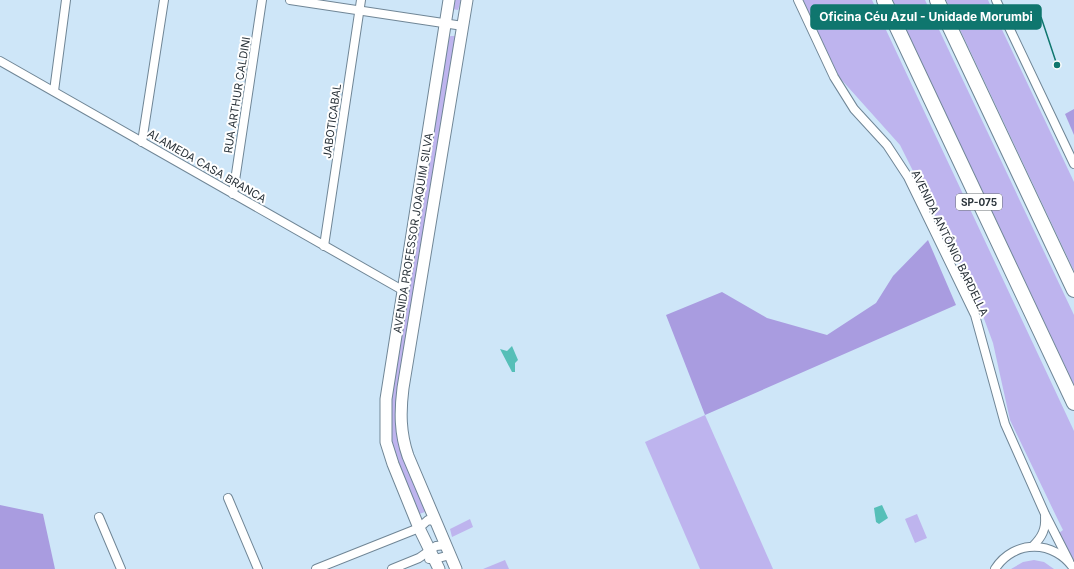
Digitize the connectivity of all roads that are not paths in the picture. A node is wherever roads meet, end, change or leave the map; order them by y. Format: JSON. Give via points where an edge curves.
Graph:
{"nodes":[{"id":1,"x":66,"y":0,"type":"edge"},
{"id":2,"x":164,"y":0,"type":"edge"},
{"id":3,"x":262,"y":0,"type":"edge"},
{"id":4,"x":290,"y":0,"type":"edge"},
{"id":5,"x":360,"y":0,"type":"edge"},
{"id":6,"x":449,"y":0,"type":"edge"},
{"id":7,"x":467,"y":0,"type":"edge"},
{"id":8,"x":798,"y":0,"type":"edge"},
{"id":9,"x":884,"y":0,"type":"edge"},
{"id":10,"x":937,"y":0,"type":"edge"},
{"id":11,"x":996,"y":0,"type":"edge"},
{"id":12,"x":359,"y":10,"type":"junction"},
{"id":13,"x":446,"y":24,"type":"junction"},
{"id":14,"x":463,"y":26,"type":"junction"},
{"id":15,"x":0,"y":60,"type":"edge"},
{"id":16,"x":54,"y":91,"type":"junction"},
{"id":17,"x":142,"y":142,"type":"junction"},
{"id":18,"x":1074,"y":164,"type":"edge"},
{"id":19,"x":233,"y":194,"type":"junction"},
{"id":20,"x":324,"y":246,"type":"junction"},
{"id":21,"x":1074,"y":290,"type":"edge"},
{"id":22,"x":404,"y":291,"type":"junction"},
{"id":23,"x":1074,"y":403,"type":"edge"},
{"id":24,"x":228,"y":498,"type":"dead end"},
{"id":25,"x":1045,"y":514,"type":"junction"},
{"id":26,"x":99,"y":517,"type":"dead end"},
{"id":27,"x":435,"y":521,"type":"junction"},
{"id":28,"x":419,"y":528,"type":"junction"},
{"id":29,"x":1033,"y":546,"type":"junction"},
{"id":30,"x":448,"y":550,"type":"junction"},
{"id":31,"x":435,"y":559,"type":"edge"},
{"id":32,"x":1072,"y":565,"type":"edge"},
{"id":33,"x":121,"y":569,"type":"edge"},
{"id":34,"x":258,"y":569,"type":"edge"},
{"id":35,"x":316,"y":569,"type":"edge"},
{"id":36,"x":392,"y":569,"type":"edge"},
{"id":37,"x":456,"y":569,"type":"edge"},
{"id":38,"x":995,"y":569,"type":"edge"}],
"edges":[{"from":1,"to":16,"type":"street"},
{"from":2,"to":17,"type":"street"},
{"from":3,"to":19,"type":"street","name":"RUA ARTHUR CALDINI"},
{"from":4,"to":12,"type":"street"},
{"from":5,"to":12,"type":"street","name":"JABOTICABAL"},
{"from":6,"to":13,"type":"main road","name":"AVENIDA PROFESSOR JOAQUIM SILVA"},
{"from":7,"to":14,"type":"main road","name":"AVENIDA PROFESSOR JOAQUIM SILVA"},
{"from":8,"to":25,"type":"street","name":"AVENIDA ANTÔNIO BARDELLA","via":[[834,77],[854,109],[887,145],[908,177],[974,314],[1005,424]]},
{"from":9,"to":23,"type":"highway","number":"SP-075"},
{"from":10,"to":21,"type":"highway"},
{"from":11,"to":18,"type":"street"},
{"from":12,"to":13,"type":"street"},
{"from":12,"to":20,"type":"street","name":"JABOTICABAL"},
{"from":13,"to":14,"type":"street"},
{"from":13,"to":22,"type":"main road","name":"AVENIDA PROFESSOR JOAQUIM SILVA"},
{"from":14,"to":27,"type":"main road","name":"AVENIDA PROFESSOR JOAQUIM SILVA","via":[[400,422],[403,442]]},
{"from":15,"to":16,"type":"street","name":"ALAMEDA CASA BRANCA"},
{"from":16,"to":17,"type":"street","name":"ALAMEDA CASA BRANCA"},
{"from":17,"to":19,"type":"street","name":"ALAMEDA CASA BRANCA"},
{"from":19,"to":20,"type":"street","name":"ALAMEDA CASA BRANCA"},
{"from":20,"to":22,"type":"street","name":"ALAMEDA CASA BRANCA"},
{"from":22,"to":28,"type":"main road","name":"AVENIDA PROFESSOR JOAQUIM SILVA","via":[[386,399],[386,442]]},
{"from":24,"to":34,"type":"street"},
{"from":25,"to":29,"type":"street","via":[[1046,526],[1040,539]]},
{"from":25,"to":32,"type":"street","name":"AVENIDA ANTÔNIO BARDELLA"},
{"from":26,"to":33,"type":"street"},
{"from":27,"to":28,"type":"street","via":[[428,520]]},
{"from":27,"to":30,"type":"main road","name":"AVENIDA PROFESSOR JOAQUIM SILVA"},
{"from":28,"to":31,"type":"main road","name":"AVENIDA PROFESSOR JOAQUIM SILVA"},
{"from":28,"to":35,"type":"street"},
{"from":29,"to":32,"type":"street","via":[[1046,547],[1059,553]]},
{"from":29,"to":38,"type":"street","via":[[1020,548],[1008,554]]},
{"from":30,"to":31,"type":"street"},
{"from":30,"to":31,"type":"street","via":[[436,546]]},
{"from":30,"to":37,"type":"main road","name":"AVENIDA PROFESSOR JOAQUIM SILVA"},
{"from":31,"to":36,"type":"street","via":[[419,558]]}]}
